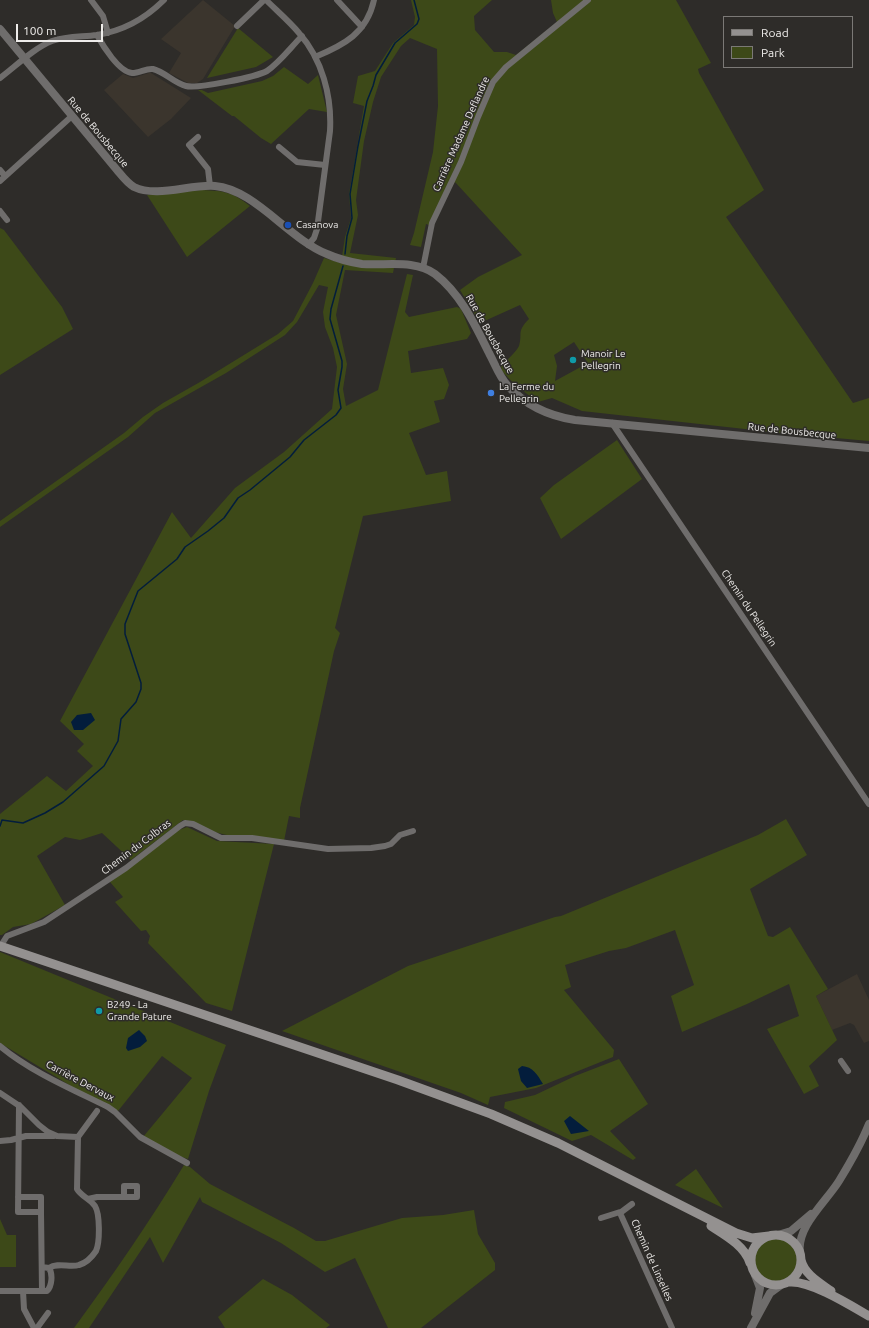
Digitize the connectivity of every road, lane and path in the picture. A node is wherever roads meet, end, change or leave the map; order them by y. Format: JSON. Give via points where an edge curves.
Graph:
{"nodes":[{"id":1,"x":91,"y":0,"type":"edge"},
{"id":2,"x":164,"y":0,"type":"edge"},
{"id":3,"x":265,"y":0,"type":"edge"},
{"id":4,"x":337,"y":0,"type":"edge"},
{"id":5,"x":374,"y":0,"type":"edge"},
{"id":6,"x":588,"y":0,"type":"edge"},
{"id":7,"x":237,"y":26,"type":"dead end"},
{"id":8,"x":362,"y":27,"type":"junction"},
{"id":9,"x":0,"y":29,"type":"edge"},
{"id":10,"x":108,"y":33,"type":"junction"},
{"id":11,"x":97,"y":35,"type":"junction"},
{"id":12,"x":302,"y":36,"type":"junction"},
{"id":13,"x":315,"y":57,"type":"junction"},
{"id":14,"x":25,"y":59,"type":"junction"},
{"id":15,"x":0,"y":78,"type":"edge"},
{"id":16,"x":72,"y":116,"type":"junction"},
{"id":17,"x":198,"y":137,"type":"dead end"},
{"id":18,"x":279,"y":147,"type":"dead end"},
{"id":19,"x":325,"y":165,"type":"junction"},
{"id":20,"x":0,"y":170,"type":"edge"},
{"id":21,"x":5,"y":176,"type":"junction"},
{"id":22,"x":0,"y":181,"type":"edge"},
{"id":23,"x":210,"y":186,"type":"junction"},
{"id":24,"x":0,"y":211,"type":"edge"},
{"id":25,"x":7,"y":220,"type":"dead end"},
{"id":26,"x":308,"y":245,"type":"junction"},
{"id":27,"x":423,"y":268,"type":"junction"},
{"id":28,"x":612,"y":423,"type":"junction"},
{"id":29,"x":869,"y":448,"type":"edge"},
{"id":30,"x":869,"y":804,"type":"edge"},
{"id":31,"x":413,"y":831,"type":"dead end"},
{"id":32,"x":0,"y":946,"type":"edge"},
{"id":33,"x":0,"y":1046,"type":"edge"},
{"id":34,"x":841,"y":1061,"type":"dead end"},
{"id":35,"x":848,"y":1071,"type":"dead end"},
{"id":36,"x":0,"y":1092,"type":"edge"},
{"id":37,"x":19,"y":1105,"type":"junction"},
{"id":38,"x":97,"y":1111,"type":"dead end"},
{"id":39,"x":869,"y":1124,"type":"edge"},
{"id":40,"x":57,"y":1136,"type":"junction"},
{"id":41,"x":78,"y":1137,"type":"junction"},
{"id":42,"x":19,"y":1138,"type":"junction"},
{"id":43,"x":0,"y":1141,"type":"edge"},
{"id":44,"x":187,"y":1163,"type":"dead end"},
{"id":45,"x":18,"y":1197,"type":"junction"},
{"id":46,"x":124,"y":1197,"type":"dead end"},
{"id":47,"x":88,"y":1199,"type":"junction"},
{"id":48,"x":673,"y":1202,"type":"junction"},
{"id":49,"x":632,"y":1204,"type":"dead end"},
{"id":50,"x":821,"y":1205,"type":"junction"},
{"id":51,"x":41,"y":1212,"type":"junction"},
{"id":52,"x":620,"y":1212,"type":"junction"},
{"id":53,"x":601,"y":1218,"type":"dead end"},
{"id":54,"x":774,"y":1235,"type":"junction"},
{"id":55,"x":800,"y":1256,"type":"junction"},
{"id":56,"x":750,"y":1264,"type":"junction"},
{"id":57,"x":42,"y":1267,"type":"junction"},
{"id":58,"x":49,"y":1268,"type":"junction"},
{"id":59,"x":755,"y":1275,"type":"junction"},
{"id":60,"x":785,"y":1283,"type":"junction"},
{"id":61,"x":0,"y":1291,"type":"edge"},
{"id":62,"x":23,"y":1291,"type":"junction"},
{"id":63,"x":42,"y":1291,"type":"junction"},
{"id":64,"x":860,"y":1311,"type":"junction"},
{"id":65,"x":48,"y":1313,"type":"dead end"},
{"id":66,"x":869,"y":1316,"type":"edge"},
{"id":67,"x":752,"y":1326,"type":"edge"},
{"id":68,"x":35,"y":1328,"type":"edge"},
{"id":69,"x":672,"y":1328,"type":"edge"}],
"edges":[{"from":1,"to":10,"type":"street","via":[[103,16]]},
{"from":2,"to":10,"type":"street","via":[[136,22]]},
{"from":3,"to":7,"type":"street"},
{"from":3,"to":12,"type":"street"},
{"from":4,"to":8,"type":"street"},
{"from":5,"to":8,"type":"street"},
{"from":6,"to":27,"type":"street","name":"Carrière Madame Deflandre","via":[[506,67],[493,82],[458,168],[432,223]]},
{"from":8,"to":13,"type":"street","via":[[344,44]]},
{"from":9,"to":14,"type":"street","name":"Rue de Bousbecque"},
{"from":10,"to":11,"type":"street"},
{"from":11,"to":12,"type":"street","via":[[124,70],[132,73],[153,68],[184,86],[193,87],[263,72]]},
{"from":11,"to":14,"type":"street","via":[[52,41]]},
{"from":12,"to":13,"type":"street"},
{"from":13,"to":19,"type":"street","via":[[330,105]]},
{"from":14,"to":15,"type":"street"},
{"from":14,"to":16,"type":"street","name":"Rue de Bousbecque"},
{"from":16,"to":21,"type":"street"},
{"from":16,"to":23,"type":"street","name":"Rue de Bousbecque","via":[[121,175],[134,186],[151,191]]},
{"from":17,"to":23,"type":"street","via":[[189,145],[208,169]]},
{"from":18,"to":19,"type":"street","via":[[297,162]]},
{"from":19,"to":26,"type":"street","via":[[317,228],[314,238]]},
{"from":20,"to":21,"type":"street"},
{"from":21,"to":22,"type":"street"},
{"from":23,"to":26,"type":"street","name":"Rue de Bousbecque","via":[[241,194]]},
{"from":24,"to":25,"type":"street"},
{"from":26,"to":27,"type":"street","name":"Rue de Bousbecque","via":[[330,256],[354,263]]},
{"from":27,"to":28,"type":"street","name":"Rue de Bousbecque","via":[[440,278],[458,298],[502,378],[520,396],[559,417]]},
{"from":28,"to":29,"type":"street","name":"Rue de Bousbecque"},
{"from":28,"to":30,"type":"street","name":"Chemin du Pellegrin"},
{"from":31,"to":32,"type":"street","name":"Chemin du Colbras","via":[[400,835],[385,846],[328,849],[252,838],[221,838],[193,824],[185,823],[126,868],[44,922],[7,936]]},
{"from":32,"to":48,"type":"main road","via":[[449,1098],[558,1143]]},
{"from":33,"to":44,"type":"street","name":"Carrière Dervaux","via":[[72,1090],[115,1112],[138,1136]]},
{"from":34,"to":35,"type":"street"},
{"from":36,"to":37,"type":"street"},
{"from":37,"to":40,"type":"street","via":[[39,1125]]},
{"from":37,"to":42,"type":"street"},
{"from":38,"to":41,"type":"street"},
{"from":39,"to":50,"type":"street","via":[[845,1171]]},
{"from":40,"to":41,"type":"street"},
{"from":40,"to":42,"type":"street"},
{"from":41,"to":47,"type":"street","via":[[77,1189]]},
{"from":42,"to":43,"type":"street"},
{"from":42,"to":45,"type":"street"},
{"from":45,"to":51,"type":"street","via":[[41,1197]]},
{"from":45,"to":51,"type":"street","via":[[18,1212]]},
{"from":46,"to":47,"type":"street"},
{"from":47,"to":58,"type":"street","via":[[94,1205],[98,1216],[96,1251],[80,1265],[56,1265]]},
{"from":48,"to":54,"type":"main road","via":[[742,1236],[757,1238]]},
{"from":48,"to":56,"type":"main road","via":[[737,1244],[746,1253]]},
{"from":49,"to":52,"type":"street","name":"Chemin de Linselles"},
{"from":50,"to":54,"type":"street","via":[[791,1231]]},
{"from":50,"to":55,"type":"street","via":[[801,1236]]},
{"from":51,"to":57,"type":"street"},
{"from":52,"to":53,"type":"street"},
{"from":52,"to":69,"type":"street","name":"Chemin de Linselles"},
{"from":54,"to":55,"type":"main road","via":[[792,1241]]},
{"from":54,"to":56,"type":"main road","via":[[754,1246]]},
{"from":55,"to":60,"type":"main road","via":[[798,1272]]},
{"from":55,"to":64,"type":"main road","via":[[803,1267],[809,1274]]},
{"from":56,"to":59,"type":"main road"},
{"from":57,"to":58,"type":"street"},
{"from":57,"to":63,"type":"street"},
{"from":58,"to":63,"type":"street","via":[[51,1286],[47,1291]]},
{"from":59,"to":60,"type":"main road","via":[[767,1284]]},
{"from":59,"to":67,"type":"street","via":[[760,1288]]},
{"from":60,"to":64,"type":"main road","via":[[809,1285]]},
{"from":60,"to":67,"type":"street","via":[[770,1294]]},
{"from":61,"to":62,"type":"street"},
{"from":62,"to":63,"type":"street"},
{"from":62,"to":68,"type":"street","via":[[24,1309]]},
{"from":64,"to":66,"type":"main road"},
{"from":65,"to":68,"type":"street"}]}
